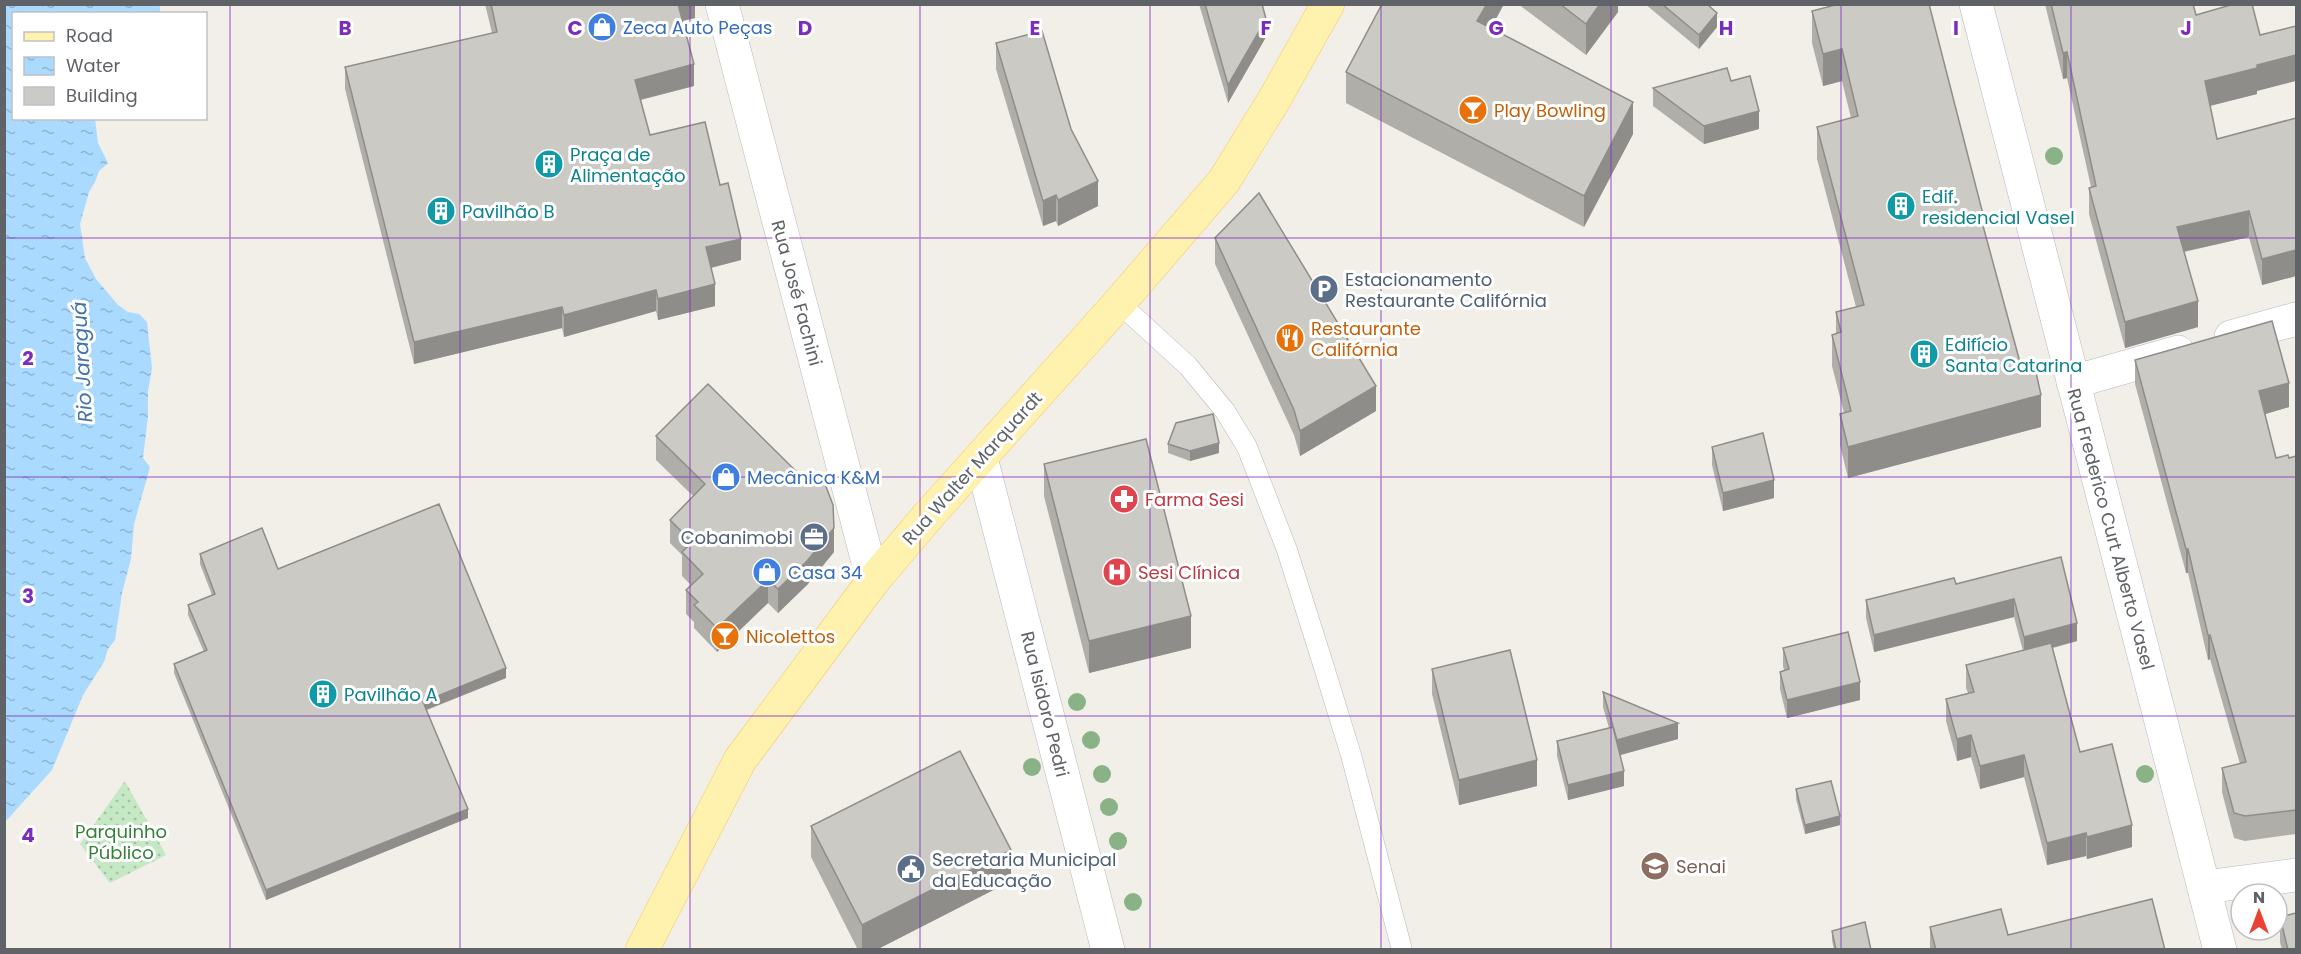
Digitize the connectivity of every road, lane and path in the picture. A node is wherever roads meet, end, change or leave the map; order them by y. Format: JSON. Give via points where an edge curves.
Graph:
{"nodes":[{"id":1,"x":722,"y":4,"type":"edge"},
{"id":2,"x":1328,"y":4,"type":"edge"},
{"id":3,"x":1976,"y":4,"type":"edge"},
{"id":4,"x":1119,"y":303,"type":"junction"},
{"id":5,"x":2296,"y":319,"type":"edge"},
{"id":6,"x":2073,"y":382,"type":"junction"},
{"id":7,"x":981,"y":458,"type":"junction"},
{"id":8,"x":873,"y":581,"type":"junction"},
{"id":9,"x":2296,"y":875,"type":"edge"},
{"id":10,"x":2205,"y":888,"type":"junction"},
{"id":11,"x":642,"y":950,"type":"edge"},
{"id":12,"x":1108,"y":950,"type":"edge"},
{"id":13,"x":1402,"y":950,"type":"edge"},
{"id":14,"x":2220,"y":950,"type":"edge"}],
"edges":[{"from":1,"to":8,"type":"street","name":"Rua José Fachini"},
{"from":2,"to":4,"type":"main road","name":"Rua Walter Marquardt","via":[[1224,180]]},
{"from":3,"to":6,"type":"street","name":"Rua Frederico Curt Alberto Vasel"},
{"from":4,"to":7,"type":"main road","name":"Rua Walter Marquardt"},
{"from":4,"to":13,"type":"lane","via":[[1188,366],[1225,411],[1247,447],[1287,550],[1352,755]]},
{"from":5,"to":6,"type":"street"},
{"from":6,"to":10,"type":"street","name":"Rua Frederico Curt Alberto Vasel"},
{"from":7,"to":8,"type":"main road","name":"Rua Walter Marquardt"},
{"from":7,"to":12,"type":"street","name":"Rua Isidoro Pedri"},
{"from":8,"to":11,"type":"main road","name":"Rua Walter Marquardt","via":[[740,760]]},
{"from":9,"to":10,"type":"street"},
{"from":10,"to":14,"type":"street","name":"Rua Frederico Curt Alberto Vasel"}]}
